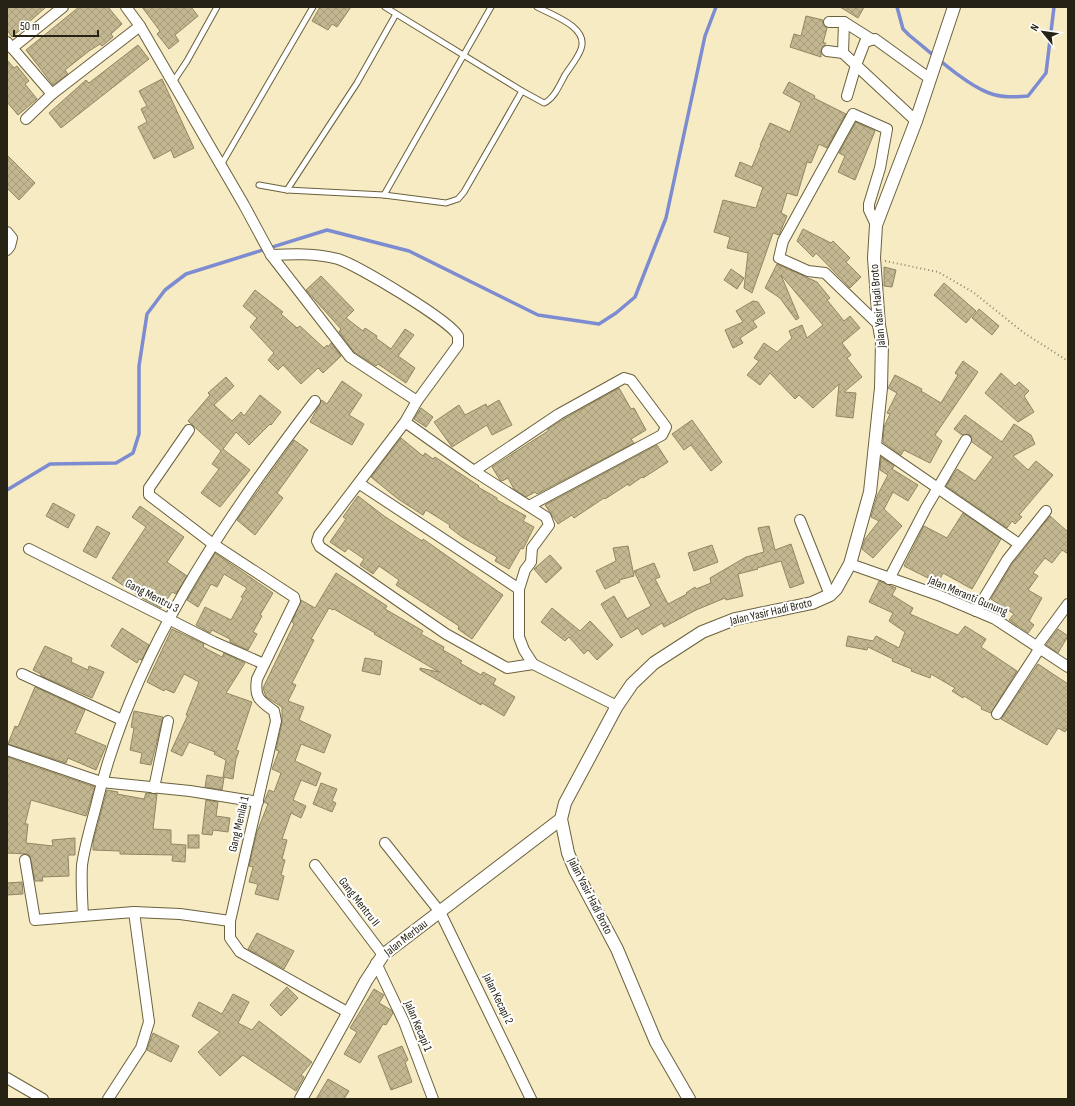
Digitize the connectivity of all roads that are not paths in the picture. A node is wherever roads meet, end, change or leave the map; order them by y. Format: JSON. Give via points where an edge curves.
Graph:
{"nodes":[{"id":1,"x":63,"y":7,"type":"edge"},
{"id":2,"x":126,"y":7,"type":"edge"},
{"id":3,"x":217,"y":7,"type":"edge"},
{"id":4,"x":313,"y":7,"type":"edge"},
{"id":5,"x":385,"y":7,"type":"edge"},
{"id":6,"x":491,"y":7,"type":"edge"},
{"id":7,"x":537,"y":7,"type":"edge"},
{"id":8,"x":954,"y":7,"type":"edge"},
{"id":9,"x":396,"y":14,"type":"junction"},
{"id":10,"x":829,"y":22,"type":"dead end"},
{"id":11,"x":844,"y":22,"type":"junction"},
{"id":12,"x":140,"y":26,"type":"junction"},
{"id":13,"x":870,"y":39,"type":"junction"},
{"id":14,"x":9,"y":45,"type":"edge"},
{"id":15,"x":827,"y":51,"type":"dead end"},
{"id":16,"x":843,"y":53,"type":"junction"},
{"id":17,"x":464,"y":55,"type":"junction"},
{"id":18,"x":856,"y":65,"type":"junction"},
{"id":19,"x":929,"y":78,"type":"junction"},
{"id":20,"x":173,"y":82,"type":"junction"},
{"id":21,"x":522,"y":91,"type":"junction"},
{"id":22,"x":52,"y":94,"type":"junction"},
{"id":23,"x":847,"y":96,"type":"dead end"},
{"id":24,"x":26,"y":119,"type":"dead end"},
{"id":25,"x":916,"y":121,"type":"junction"},
{"id":26,"x":220,"y":166,"type":"junction"},
{"id":27,"x":259,"y":185,"type":"dead end"},
{"id":28,"x":287,"y":190,"type":"junction"},
{"id":29,"x":384,"y":195,"type":"junction"},
{"id":30,"x":876,"y":225,"type":"junction"},
{"id":31,"x":7,"y":232,"type":"edge"},
{"id":32,"x":7,"y":250,"type":"edge"},
{"id":33,"x":270,"y":253,"type":"junction"},
{"id":34,"x":879,"y":325,"type":"junction"},
{"id":35,"x":315,"y":401,"type":"dead end"},
{"id":36,"x":417,"y":401,"type":"junction"},
{"id":37,"x":405,"y":422,"type":"junction"},
{"id":38,"x":189,"y":430,"type":"dead end"},
{"id":39,"x":966,"y":440,"type":"dead end"},
{"id":40,"x":875,"y":445,"type":"junction"},
{"id":41,"x":474,"y":470,"type":"junction"},
{"id":42,"x":360,"y":484,"type":"junction"},
{"id":43,"x":938,"y":488,"type":"junction"},
{"id":44,"x":529,"y":506,"type":"junction"},
{"id":45,"x":1046,"y":511,"type":"dead end"},
{"id":46,"x":800,"y":520,"type":"dead end"},
{"id":47,"x":213,"y":544,"type":"junction"},
{"id":48,"x":1019,"y":544,"type":"junction"},
{"id":49,"x":29,"y":549,"type":"dead end"},
{"id":50,"x":850,"y":564,"type":"junction"},
{"id":51,"x":889,"y":579,"type":"junction"},
{"id":52,"x":519,"y":589,"type":"junction"},
{"id":53,"x":830,"y":595,"type":"junction"},
{"id":54,"x":1068,"y":604,"type":"edge"},
{"id":55,"x":976,"y":611,"type":"junction"},
{"id":56,"x":170,"y":620,"type":"junction"},
{"id":57,"x":1038,"y":647,"type":"junction"},
{"id":58,"x":264,"y":664,"type":"junction"},
{"id":59,"x":533,"y":664,"type":"junction"},
{"id":60,"x":1068,"y":667,"type":"edge"},
{"id":61,"x":22,"y":674,"type":"dead end"},
{"id":62,"x":617,"y":706,"type":"junction"},
{"id":63,"x":997,"y":714,"type":"dead end"},
{"id":64,"x":122,"y":720,"type":"junction"},
{"id":65,"x":168,"y":721,"type":"dead end"},
{"id":66,"x":7,"y":750,"type":"edge"},
{"id":67,"x":101,"y":782,"type":"junction"},
{"id":68,"x":154,"y":788,"type":"junction"},
{"id":69,"x":258,"y":802,"type":"junction"},
{"id":70,"x":561,"y":819,"type":"junction"},
{"id":71,"x":385,"y":843,"type":"dead end"},
{"id":72,"x":25,"y":860,"type":"dead end"},
{"id":73,"x":315,"y":864,"type":"dead end"},
{"id":74,"x":134,"y":912,"type":"junction"},
{"id":75,"x":440,"y":912,"type":"junction"},
{"id":76,"x":83,"y":916,"type":"junction"},
{"id":77,"x":230,"y":921,"type":"junction"},
{"id":78,"x":380,"y":959,"type":"junction"},
{"id":79,"x":349,"y":1013,"type":"junction"},
{"id":80,"x":7,"y":1078,"type":"edge"},
{"id":81,"x":43,"y":1099,"type":"edge"},
{"id":82,"x":108,"y":1099,"type":"edge"},
{"id":83,"x":301,"y":1099,"type":"edge"},
{"id":84,"x":434,"y":1099,"type":"edge"},
{"id":85,"x":531,"y":1099,"type":"edge"},
{"id":86,"x":689,"y":1099,"type":"edge"}],
"edges":[{"from":1,"to":14,"type":"street"},
{"from":2,"to":12,"type":"street"},
{"from":3,"to":20,"type":"lane"},
{"from":4,"to":26,"type":"lane"},
{"from":5,"to":9,"type":"lane"},
{"from":6,"to":17,"type":"lane"},
{"from":7,"to":21,"type":"lane","via":[[574,27],[580,34],[581,50],[548,101],[542,102]]},
{"from":8,"to":19,"type":"street","name":"Jalan Yasir Hadi Broto"},
{"from":9,"to":17,"type":"lane"},
{"from":9,"to":28,"type":"lane","via":[[357,83]]},
{"from":10,"to":11,"type":"street"},
{"from":11,"to":13,"type":"street"},
{"from":11,"to":16,"type":"street"},
{"from":12,"to":20,"type":"street"},
{"from":12,"to":22,"type":"street"},
{"from":13,"to":18,"type":"street","via":[[865,42]]},
{"from":13,"to":19,"type":"street","via":[[875,39]]},
{"from":14,"to":22,"type":"street"},
{"from":15,"to":16,"type":"street"},
{"from":16,"to":18,"type":"street"},
{"from":17,"to":21,"type":"lane"},
{"from":17,"to":29,"type":"lane"},
{"from":18,"to":23,"type":"street"},
{"from":18,"to":25,"type":"street"},
{"from":19,"to":25,"type":"street","name":"Jalan Yasir Hadi Broto"},
{"from":20,"to":26,"type":"street"},
{"from":21,"to":29,"type":"lane","via":[[458,199],[446,204]]},
{"from":22,"to":24,"type":"street"},
{"from":25,"to":30,"type":"street","name":"Jalan Yasir Hadi Broto"},
{"from":26,"to":33,"type":"street"},
{"from":27,"to":28,"type":"lane"},
{"from":28,"to":29,"type":"lane"},
{"from":30,"to":34,"type":"street","name":"Jalan Yasir Hadi Broto","via":[[874,258]]},
{"from":30,"to":34,"type":"street","via":[[869,204],[880,168],[887,129],[853,114],[783,241],[779,258],[808,271],[825,273]]},
{"from":31,"to":32,"type":"street","via":[[12,238]]},
{"from":33,"to":36,"type":"street","via":[[350,358]]},
{"from":33,"to":36,"type":"street","via":[[308,254],[339,260],[376,276],[456,332],[458,345]]},
{"from":34,"to":40,"type":"street","name":"Jalan Yasir Hadi Broto","via":[[883,364]]},
{"from":35,"to":47,"type":"street","via":[[247,492]]},
{"from":36,"to":37,"type":"street"},
{"from":37,"to":41,"type":"street"},
{"from":37,"to":42,"type":"street"},
{"from":38,"to":47,"type":"street","via":[[148,488],[148,492],[157,502]]},
{"from":39,"to":43,"type":"street"},
{"from":40,"to":43,"type":"street"},
{"from":40,"to":50,"type":"street","name":"Jalan Yasir Hadi Broto","via":[[870,492]]},
{"from":41,"to":44,"type":"street"},
{"from":41,"to":44,"type":"street","via":[[559,414],[624,378],[631,380],[666,427],[662,435]]},
{"from":42,"to":52,"type":"street"},
{"from":42,"to":59,"type":"street","via":[[319,535],[317,541],[320,547],[446,634],[507,668]]},
{"from":43,"to":48,"type":"street"},
{"from":43,"to":51,"type":"street"},
{"from":44,"to":52,"type":"street","via":[[546,517],[549,524],[532,548],[531,562],[525,570]]},
{"from":45,"to":48,"type":"street"},
{"from":46,"to":53,"type":"street"},
{"from":47,"to":56,"type":"street"},
{"from":47,"to":58,"type":"street","name":"Gang Menilai 1","via":[[294,597]]},
{"from":48,"to":55,"type":"street"},
{"from":49,"to":56,"type":"street","name":"Gang Mentru 3"},
{"from":50,"to":51,"type":"street","name":"Jalan Meranti Gunung"},
{"from":50,"to":53,"type":"street","name":"Jalan Yasir Hadi Broto","via":[[836,590]]},
{"from":51,"to":55,"type":"street","name":"Jalan Meranti Gunung"},
{"from":52,"to":59,"type":"street","via":[[519,637]]},
{"from":53,"to":62,"type":"street","name":"Jalan Yasir Hadi Broto","via":[[812,603],[735,619],[702,632],[654,663],[632,684]]},
{"from":54,"to":57,"type":"street"},
{"from":55,"to":57,"type":"street","name":"Jalan Meranti Gunung","via":[[1001,623]]},
{"from":56,"to":58,"type":"street","name":"Gang Mentru 3"},
{"from":56,"to":64,"type":"street"},
{"from":57,"to":60,"type":"street","name":"Jalan Meranti Gunung"},
{"from":57,"to":63,"type":"street"},
{"from":58,"to":69,"type":"street","name":"Gang Menilai 1","via":[[256,680],[255,691],[259,700],[274,711],[276,721]]},
{"from":59,"to":62,"type":"street"},
{"from":61,"to":64,"type":"street"},
{"from":62,"to":70,"type":"street","name":"Jalan Yasir Hadi Broto","via":[[565,803]]},
{"from":64,"to":67,"type":"street"},
{"from":65,"to":68,"type":"street"},
{"from":66,"to":67,"type":"street"},
{"from":67,"to":68,"type":"street"},
{"from":67,"to":76,"type":"street","via":[[82,865]]},
{"from":68,"to":69,"type":"street"},
{"from":69,"to":77,"type":"street","name":"Gang Menilai 1"},
{"from":70,"to":75,"type":"street","name":"Jalan Merbau"},
{"from":70,"to":86,"type":"street","name":"Jalan Yasir Hadi Broto","via":[[568,853],[575,870],[617,949],[656,1042]]},
{"from":71,"to":75,"type":"street","name":"Jalan Kecapi 2"},
{"from":72,"to":76,"type":"street","via":[[35,920]]},
{"from":73,"to":78,"type":"street","name":"Gang Mentru II"},
{"from":74,"to":76,"type":"street"},
{"from":74,"to":77,"type":"street","via":[[180,914]]},
{"from":74,"to":82,"type":"street","via":[[149,1022],[141,1048]]},
{"from":75,"to":78,"type":"street","name":"Jalan Merbau"},
{"from":75,"to":85,"type":"street","name":"Jalan Kecapi 2"},
{"from":77,"to":79,"type":"street","name":"Gang Menilai 1","via":[[230,938],[240,952]]},
{"from":78,"to":79,"type":"street","name":"Jalan Merbau"},
{"from":78,"to":84,"type":"street","name":"Jalan Kecapi 1"},
{"from":79,"to":83,"type":"street","name":"Jalan Merbau"},
{"from":80,"to":81,"type":"street"}]}
